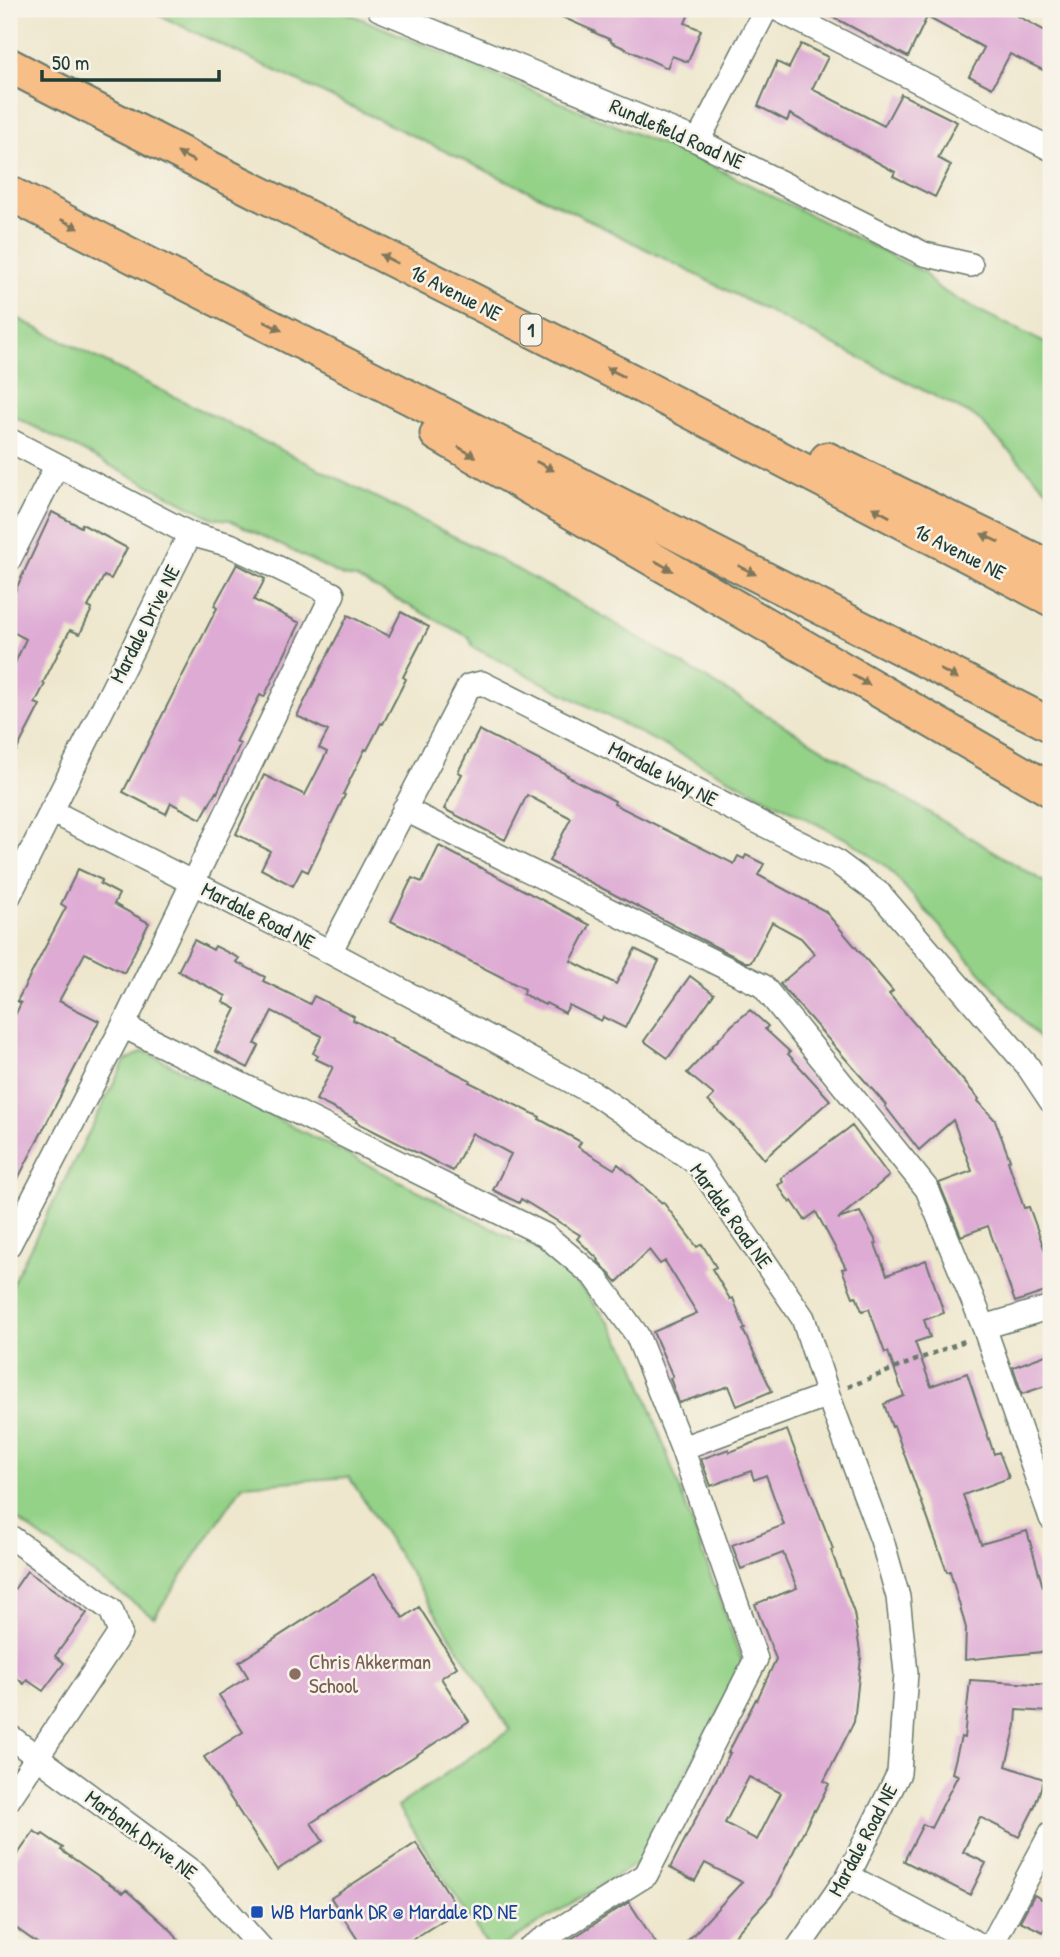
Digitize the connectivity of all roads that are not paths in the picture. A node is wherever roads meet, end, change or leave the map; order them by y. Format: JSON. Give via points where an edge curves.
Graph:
{"nodes":[{"id":1,"x":379,"y":9,"type":"edge"},
{"id":2,"x":766,"y":9,"type":"edge"},
{"id":3,"x":777,"y":9,"type":"edge"},
{"id":4,"x":9,"y":65,"type":"edge"},
{"id":5,"x":698,"y":141,"type":"junction"},
{"id":6,"x":1051,"y":149,"type":"edge"},
{"id":7,"x":9,"y":193,"type":"edge"},
{"id":8,"x":971,"y":265,"type":"dead end"},
{"id":9,"x":332,"y":356,"type":"junction"},
{"id":10,"x":648,"y":390,"type":"junction"},
{"id":11,"x":9,"y":440,"type":"edge"},
{"id":12,"x":57,"y":465,"type":"junction"},
{"id":13,"x":190,"y":534,"type":"junction"},
{"id":14,"x":9,"y":560,"type":"edge"},
{"id":15,"x":1051,"y":568,"type":"edge"},
{"id":16,"x":1051,"y":598,"type":"edge"},
{"id":17,"x":1051,"y":725,"type":"edge"},
{"id":18,"x":1051,"y":790,"type":"edge"},
{"id":19,"x":404,"y":809,"type":"junction"},
{"id":20,"x":51,"y":811,"type":"junction"},
{"id":21,"x":192,"y":883,"type":"junction"},
{"id":22,"x":9,"y":896,"type":"edge"},
{"id":23,"x":330,"y":952,"type":"junction"},
{"id":24,"x":122,"y":1026,"type":"junction"},
{"id":25,"x":1051,"y":1101,"type":"edge"},
{"id":26,"x":9,"y":1245,"type":"edge"},
{"id":27,"x":1051,"y":1307,"type":"edge"},
{"id":28,"x":984,"y":1327,"type":"junction"},
{"id":29,"x":828,"y":1395,"type":"junction"},
{"id":30,"x":682,"y":1448,"type":"junction"},
{"id":31,"x":1051,"y":1518,"type":"edge"},
{"id":32,"x":9,"y":1536,"type":"edge"},
{"id":33,"x":9,"y":1736,"type":"edge"},
{"id":34,"x":38,"y":1757,"type":"junction"},
{"id":35,"x":9,"y":1798,"type":"edge"},
{"id":36,"x":1051,"y":1833,"type":"edge"},
{"id":37,"x":848,"y":1876,"type":"junction"},
{"id":38,"x":261,"y":1948,"type":"edge"},
{"id":39,"x":529,"y":1948,"type":"edge"},
{"id":40,"x":798,"y":1948,"type":"edge"},
{"id":41,"x":988,"y":1948,"type":"edge"}],
"edges":[{"from":1,"to":5,"type":"street","name":"Rundlefield Road NE"},
{"from":2,"to":5,"type":"street"},
{"from":3,"to":6,"type":"street"},
{"from":10,"to":4,"type":"highway","name":"16 Avenue NE","number":"1","one_way":true},
{"from":5,"to":8,"type":"street","name":"Rundlefield Road NE","via":[[924,254]]},
{"from":7,"to":9,"type":"highway","one_way":true},
{"from":9,"to":17,"type":"highway","one_way":true},
{"from":9,"to":18,"type":"highway","one_way":true,"via":[[411,419]]},
{"from":15,"to":10,"type":"highway","one_way":true,"via":[[738,416]]},
{"from":16,"to":10,"type":"highway","name":"16 Avenue NE","number":"1","one_way":true},
{"from":11,"to":12,"type":"street"},
{"from":12,"to":13,"type":"street"},
{"from":12,"to":14,"type":"street"},
{"from":13,"to":20,"type":"street","name":"Mardale Drive NE"},
{"from":13,"to":21,"type":"street","via":[[230,545],[333,594]]},
{"from":19,"to":23,"type":"street","name":"Mardale Way NE"},
{"from":19,"to":25,"type":"street","name":"Mardale Way NE","via":[[468,686],[482,683],[834,860],[880,894],[1027,1065]]},
{"from":19,"to":28,"type":"street","via":[[763,986],[928,1189]]},
{"from":20,"to":21,"type":"street","name":"Mardale Road NE"},
{"from":20,"to":22,"type":"street","name":"Mardale Drive NE"},
{"from":21,"to":23,"type":"street","name":"Mardale Road NE"},
{"from":21,"to":24,"type":"street"},
{"from":23,"to":29,"type":"street","name":"Mardale Road NE","via":[[595,1094],[698,1164],[803,1318]]},
{"from":24,"to":26,"type":"street"},
{"from":24,"to":30,"type":"street","via":[[545,1235],[595,1277],[637,1335]]},
{"from":27,"to":28,"type":"street"},
{"from":28,"to":31,"type":"street"},
{"from":29,"to":30,"type":"street"},
{"from":29,"to":37,"type":"street","name":"Mardale Road NE","via":[[895,1585],[906,1673],[899,1773]]},
{"from":30,"to":39,"type":"street","via":[[756,1660],[646,1875]]},
{"from":32,"to":34,"type":"street","via":[[111,1610],[120,1633]]},
{"from":33,"to":34,"type":"street","name":"Marbank Drive NE"},
{"from":34,"to":35,"type":"street"},
{"from":34,"to":38,"type":"street","name":"Marbank Drive NE","via":[[195,1874]]},
{"from":36,"to":41,"type":"street"},
{"from":37,"to":40,"type":"street","name":"Mardale Road NE"},
{"from":37,"to":41,"type":"street"}]}
